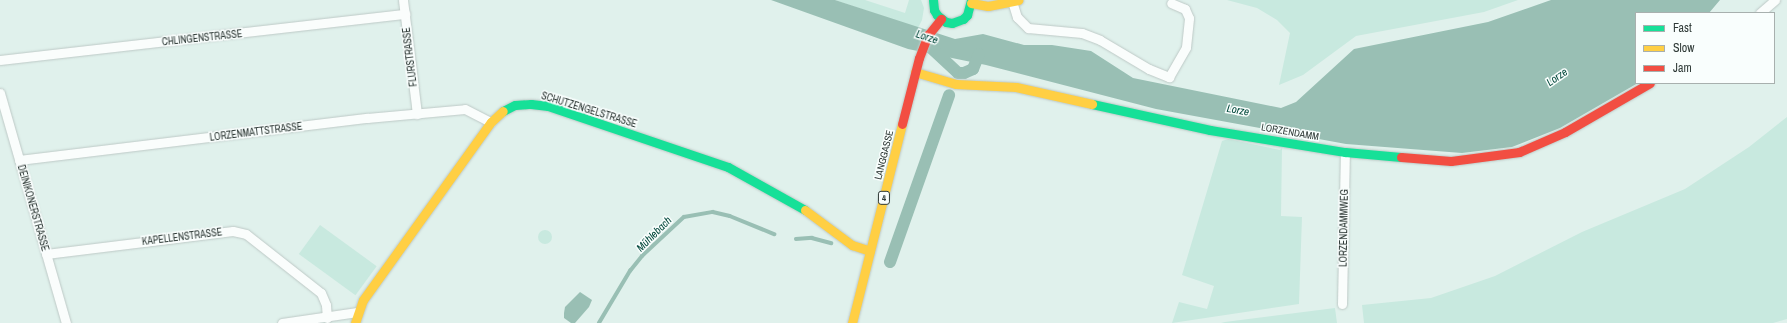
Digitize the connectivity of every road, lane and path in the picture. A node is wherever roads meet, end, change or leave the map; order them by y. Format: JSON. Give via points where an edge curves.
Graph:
{"nodes":[{"id":1,"x":403,"y":0,"type":"edge"},
{"id":2,"x":933,"y":0,"type":"edge"},
{"id":3,"x":1775,"y":0,"type":"edge"},
{"id":4,"x":1015,"y":1,"type":"edge"},
{"id":5,"x":971,"y":2,"type":"edge"},
{"id":6,"x":1171,"y":3,"type":"dead end"},
{"id":7,"x":1761,"y":12,"type":"edge"},
{"id":8,"x":405,"y":14,"type":"junction"},
{"id":9,"x":941,"y":19,"type":"junction"},
{"id":10,"x":0,"y":60,"type":"edge"},
{"id":11,"x":915,"y":72,"type":"junction"},
{"id":12,"x":1648,"y":84,"type":"edge"},
{"id":13,"x":0,"y":92,"type":"edge"},
{"id":14,"x":417,"y":114,"type":"junction"},
{"id":15,"x":491,"y":122,"type":"junction"},
{"id":16,"x":1346,"y":152,"type":"junction"},
{"id":17,"x":19,"y":160,"type":"junction"},
{"id":18,"x":870,"y":250,"type":"junction"},
{"id":19,"x":46,"y":254,"type":"junction"},
{"id":20,"x":1342,"y":304,"type":"dead end"},
{"id":21,"x":358,"y":312,"type":"junction"},
{"id":22,"x":327,"y":318,"type":"junction"},
{"id":23,"x":66,"y":323,"type":"edge"},
{"id":24,"x":282,"y":323,"type":"edge"},
{"id":25,"x":355,"y":323,"type":"edge"},
{"id":26,"x":852,"y":323,"type":"edge"}],
"edges":[{"from":1,"to":8,"type":"street","name":"FLURSTRASSE"},
{"from":2,"to":9,"type":"street","via":[[934,10]]},
{"from":3,"to":7,"type":"street"},
{"from":4,"to":5,"type":"street","via":[[988,6]]},
{"from":4,"to":6,"type":"street","via":[[1017,16],[1028,28],[1082,33],[1169,77],[1186,47],[1189,18],[1185,9]]},
{"from":5,"to":9,"type":"street","via":[[970,9],[963,19],[952,23]]},
{"from":8,"to":10,"type":"street","name":"CHLINGENSTRASSE"},
{"from":8,"to":14,"type":"street","name":"FLURSTRASSE"},
{"from":9,"to":11,"type":"street","name":"LANGGASSE","number":"4","via":[[925,42]]},
{"from":11,"to":16,"type":"street","name":"LORZENDAMM","via":[[956,84],[1016,87],[1210,130]]},
{"from":11,"to":18,"type":"street","name":"LANGGASSE","number":"4"},
{"from":12,"to":16,"type":"street","name":"LORZENDAMM","via":[[1565,132],[1519,152],[1450,161]]},
{"from":13,"to":17,"type":"street","name":"DEINIKONERSTRASSE"},
{"from":14,"to":15,"type":"street","name":"LORZENMATTSTRASSE","via":[[465,108]]},
{"from":14,"to":17,"type":"street","name":"LORZENMATTSTRASSE"},
{"from":15,"to":18,"type":"street","name":"SCHUTZENGELSTRASSE","via":[[502,111],[515,105],[548,106],[728,167],[800,206],[852,245]]},
{"from":15,"to":21,"type":"street","name":"SCHUTZENGELSTRASSE","via":[[363,300]]},
{"from":16,"to":20,"type":"street","name":"LORZENDAMMWEG"},
{"from":17,"to":19,"type":"street","name":"DEINIKONERSTRASSE"},
{"from":18,"to":26,"type":"street","name":"LANGGASSE","number":"4"},
{"from":19,"to":22,"type":"street","name":"KAPELLENSTRASSE","via":[[234,231],[246,234],[321,293],[326,305]]},
{"from":19,"to":23,"type":"street","name":"DEINIKONERSTRASSE"},
{"from":21,"to":22,"type":"street"},
{"from":21,"to":25,"type":"street","name":"SCHUTZENGELSTRASSE"},
{"from":22,"to":24,"type":"street"}]}
